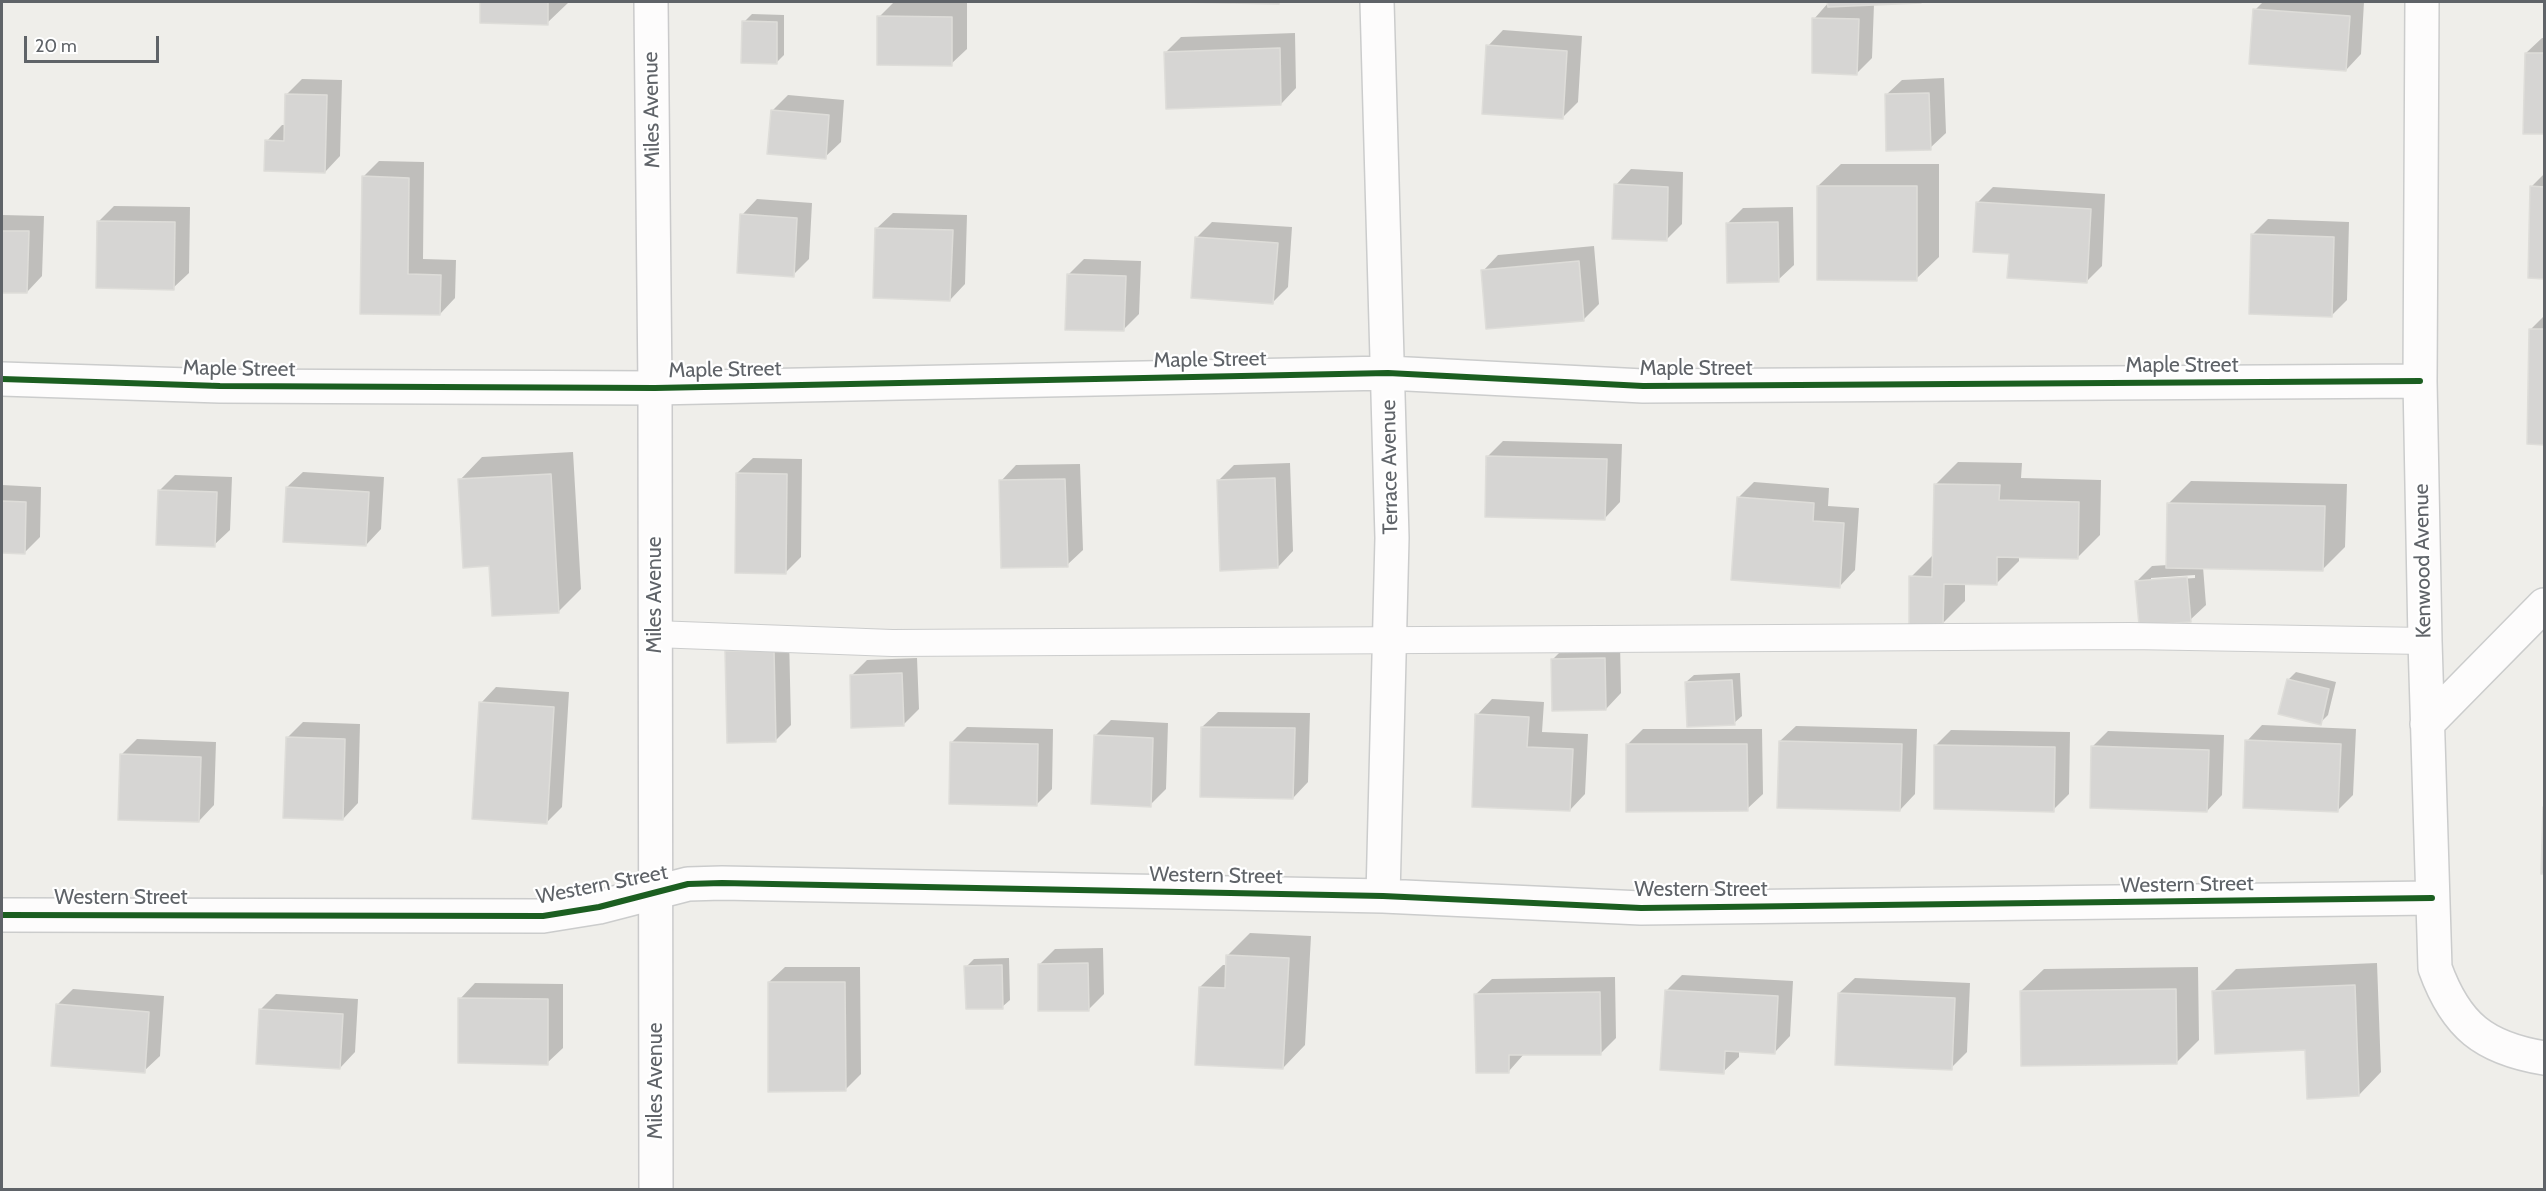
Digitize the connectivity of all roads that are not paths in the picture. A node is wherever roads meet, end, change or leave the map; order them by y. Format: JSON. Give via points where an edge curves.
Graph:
{"nodes":[{"id":1,"x":651,"y":2,"type":"edge"},
{"id":2,"x":1377,"y":2,"type":"edge"},
{"id":3,"x":2422,"y":2,"type":"edge"},
{"id":4,"x":1388,"y":373,"type":"junction"},
{"id":5,"x":2,"y":379,"type":"edge"},
{"id":6,"x":2420,"y":381,"type":"junction"},
{"id":7,"x":655,"y":388,"type":"junction"},
{"id":8,"x":2544,"y":605,"type":"edge"},
{"id":9,"x":655,"y":634,"type":"junction"},
{"id":10,"x":1390,"y":641,"type":"junction"},
{"id":11,"x":2425,"y":641,"type":"junction"},
{"id":12,"x":2427,"y":724,"type":"junction"},
{"id":13,"x":655,"y":892,"type":"junction"},
{"id":14,"x":1383,"y":896,"type":"junction"},
{"id":15,"x":2432,"y":898,"type":"junction"},
{"id":16,"x":2,"y":915,"type":"edge"},
{"id":17,"x":2544,"y":1058,"type":"edge"},
{"id":18,"x":656,"y":1190,"type":"edge"}],
"edges":[{"from":1,"to":7,"type":"street","name":"Miles Avenue"},
{"from":2,"to":4,"type":"street","name":"Terrace Avenue"},
{"from":3,"to":6,"type":"street","name":"Kenwood Avenue"},
{"from":4,"to":6,"type":"street","name":"Maple Street","via":[[1643,386]]},
{"from":4,"to":7,"type":"street","name":"Maple Street"},
{"from":4,"to":10,"type":"street","name":"Terrace Avenue"},
{"from":5,"to":7,"type":"street","name":"Maple Street","via":[[220,386]]},
{"from":6,"to":11,"type":"street","name":"Kenwood Avenue"},
{"from":7,"to":9,"type":"street","name":"Miles Avenue"},
{"from":8,"to":12,"type":"street"},
{"from":9,"to":10,"type":"lane","via":[[892,643]]},
{"from":9,"to":13,"type":"street","name":"Miles Avenue"},
{"from":10,"to":11,"type":"lane","via":[[2130,636]]},
{"from":10,"to":14,"type":"street","name":"Terrace Avenue"},
{"from":11,"to":12,"type":"street","name":"Kenwood Avenue"},
{"from":12,"to":15,"type":"street","name":"Kenwood Avenue"},
{"from":13,"to":14,"type":"street","name":"Western Street","via":[[688,884],[722,883]]},
{"from":13,"to":16,"type":"street","name":"Western Street","via":[[543,916]]},
{"from":13,"to":18,"type":"street","name":"Miles Avenue"},
{"from":14,"to":15,"type":"street","name":"Western Street","via":[[1641,908]]},
{"from":15,"to":17,"type":"street","name":"Kenwood Avenue","via":[[2436,968],[2445,993],[2463,1021],[2496,1046]]}]}
